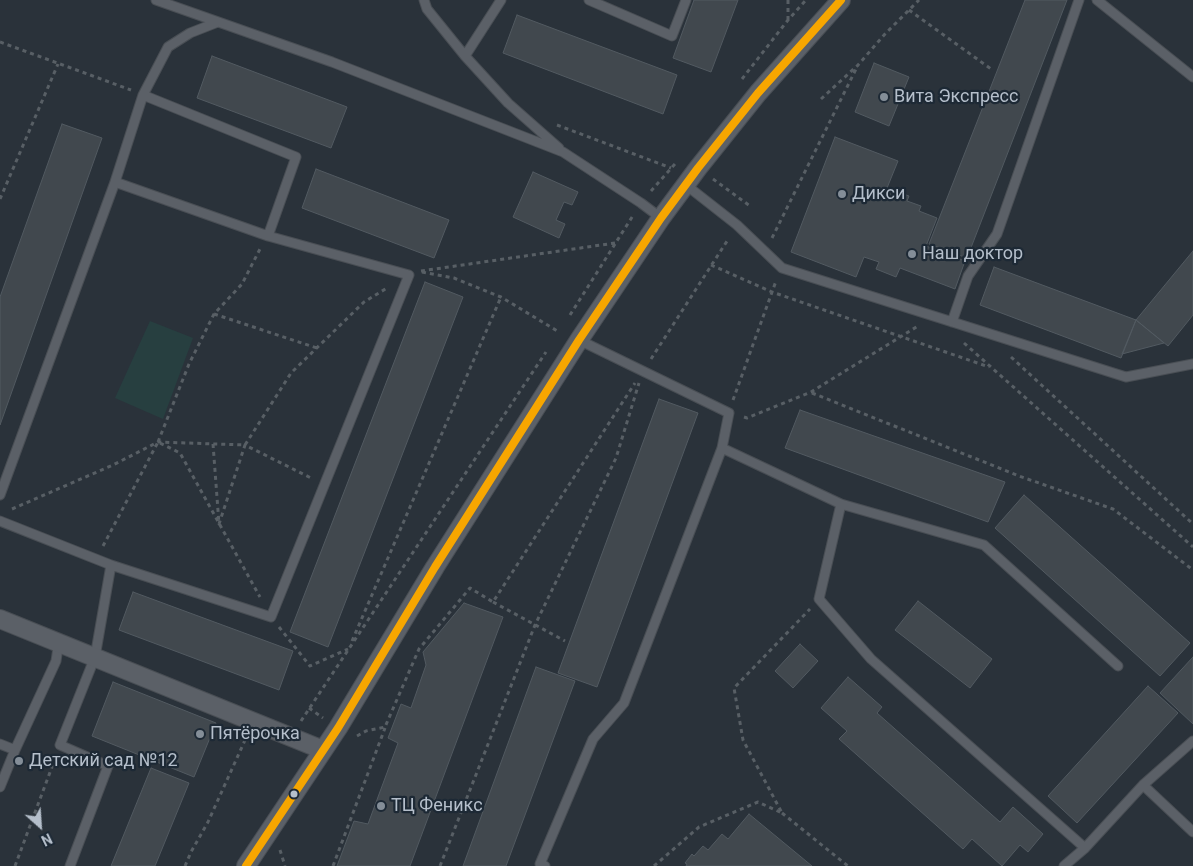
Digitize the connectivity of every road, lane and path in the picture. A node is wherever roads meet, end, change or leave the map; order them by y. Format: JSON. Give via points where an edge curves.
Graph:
{"nodes":[{"id":1,"x":156,"y":0,"type":"edge"},
{"id":2,"x":424,"y":0,"type":"edge"},
{"id":3,"x":501,"y":0,"type":"edge"},
{"id":4,"x":589,"y":0,"type":"edge"},
{"id":5,"x":686,"y":0,"type":"edge"},
{"id":6,"x":788,"y":0,"type":"edge"},
{"id":7,"x":841,"y":0,"type":"edge"},
{"id":8,"x":919,"y":0,"type":"edge"},
{"id":9,"x":1079,"y":0,"type":"edge"},
{"id":10,"x":1097,"y":0,"type":"edge"},
{"id":11,"x":910,"y":10,"type":"junction"},
{"id":12,"x":788,"y":20,"type":"dead end"},
{"id":13,"x":218,"y":22,"type":"junction"},
{"id":14,"x":0,"y":42,"type":"edge"},
{"id":15,"x":465,"y":56,"type":"junction"},
{"id":16,"x":58,"y":64,"type":"junction"},
{"id":17,"x":858,"y":65,"type":"junction"},
{"id":18,"x":991,"y":69,"type":"dead end"},
{"id":19,"x":1193,"y":77,"type":"edge"},
{"id":20,"x":143,"y":95,"type":"junction"},
{"id":21,"x":821,"y":99,"type":"dead end"},
{"id":22,"x":552,"y":123,"type":"dead end"},
{"id":23,"x":562,"y":152,"type":"junction"},
{"id":24,"x":671,"y":168,"type":"dead end"},
{"id":25,"x":698,"y":168,"type":"junction"},
{"id":26,"x":115,"y":182,"type":"junction"},
{"id":27,"x":686,"y":185,"type":"junction"},
{"id":28,"x":0,"y":199,"type":"edge"},
{"id":29,"x":750,"y":206,"type":"dead end"},
{"id":30,"x":661,"y":218,"type":"junction"},
{"id":31,"x":737,"y":225,"type":"junction"},
{"id":32,"x":268,"y":236,"type":"junction"},
{"id":33,"x":616,"y":243,"type":"dead end"},
{"id":34,"x":711,"y":265,"type":"junction"},
{"id":35,"x":782,"y":268,"type":"junction"},
{"id":36,"x":418,"y":272,"type":"dead end"},
{"id":37,"x":772,"y":292,"type":"junction"},
{"id":38,"x":501,"y":297,"type":"dead end"},
{"id":39,"x":214,"y":314,"type":"junction"},
{"id":40,"x":934,"y":316,"type":"junction"},
{"id":41,"x":952,"y":322,"type":"junction"},
{"id":42,"x":982,"y":331,"type":"junction"},
{"id":43,"x":901,"y":336,"type":"junction"},
{"id":44,"x":579,"y":340,"type":"junction"},
{"id":45,"x":963,"y":342,"type":"dead end"},
{"id":46,"x":317,"y":348,"type":"dead end"},
{"id":47,"x":1193,"y":364,"type":"edge"},
{"id":48,"x":992,"y":368,"type":"junction"},
{"id":49,"x":643,"y":371,"type":"junction"},
{"id":50,"x":811,"y":392,"type":"junction"},
{"id":51,"x":729,"y":413,"type":"junction"},
{"id":52,"x":158,"y":442,"type":"junction"},
{"id":53,"x":213,"y":444,"type":"junction"},
{"id":54,"x":245,"y":445,"type":"junction"},
{"id":55,"x":722,"y":448,"type":"junction"},
{"id":56,"x":324,"y":485,"type":"junction"},
{"id":57,"x":0,"y":495,"type":"edge"},
{"id":58,"x":842,"y":504,"type":"junction"},
{"id":59,"x":9,"y":511,"type":"dead end"},
{"id":60,"x":0,"y":522,"type":"edge"},
{"id":61,"x":219,"y":524,"type":"junction"},
{"id":62,"x":1193,"y":524,"type":"edge"},
{"id":63,"x":1193,"y":547,"type":"edge"},
{"id":64,"x":96,"y":560,"type":"junction"},
{"id":65,"x":111,"y":565,"type":"junction"},
{"id":66,"x":1193,"y":570,"type":"edge"},
{"id":67,"x":819,"y":599,"type":"junction"},
{"id":68,"x":493,"y":602,"type":"junction"},
{"id":69,"x":270,"y":617,"type":"junction"},
{"id":70,"x":0,"y":618,"type":"edge"},
{"id":71,"x":535,"y":625,"type":"junction"},
{"id":72,"x":565,"y":641,"type":"dead end"},
{"id":73,"x":59,"y":642,"type":"junction"},
{"id":74,"x":95,"y":657,"type":"junction"},
{"id":75,"x":1118,"y":666,"type":"dead end"},
{"id":76,"x":254,"y":722,"type":"junction"},
{"id":77,"x":385,"y":727,"type":"junction"},
{"id":78,"x":351,"y":739,"type":"dead end"},
{"id":79,"x":1193,"y":741,"type":"edge"},
{"id":80,"x":0,"y":744,"type":"edge"},
{"id":81,"x":60,"y":745,"type":"junction"},
{"id":82,"x":15,"y":750,"type":"junction"},
{"id":83,"x":323,"y":750,"type":"junction"},
{"id":84,"x":1143,"y":785,"type":"junction"},
{"id":85,"x":0,"y":787,"type":"edge"},
{"id":86,"x":782,"y":813,"type":"junction"},
{"id":87,"x":1193,"y":832,"type":"edge"},
{"id":88,"x":1085,"y":848,"type":"junction"},
{"id":89,"x":280,"y":849,"type":"dead end"},
{"id":90,"x":251,"y":864,"type":"edge"},
{"id":91,"x":16,"y":866,"type":"edge"},
{"id":92,"x":70,"y":866,"type":"edge"},
{"id":93,"x":185,"y":866,"type":"edge"},
{"id":94,"x":285,"y":866,"type":"edge"},
{"id":95,"x":333,"y":866,"type":"edge"},
{"id":96,"x":440,"y":866,"type":"edge"},
{"id":97,"x":545,"y":866,"type":"edge"},
{"id":98,"x":654,"y":866,"type":"edge"},
{"id":99,"x":848,"y":866,"type":"edge"},
{"id":100,"x":1064,"y":866,"type":"edge"}],
"edges":[{"from":1,"to":13,"type":"lane"},
{"from":2,"to":15,"type":"lane"},
{"from":3,"to":15,"type":"lane"},
{"from":4,"to":5,"type":"lane","via":[[672,36]]},
{"from":6,"to":12,"type":"path"},
{"from":7,"to":25,"type":"street","via":[[758,93]]},
{"from":8,"to":11,"type":"path"},
{"from":9,"to":41,"type":"lane","via":[[997,234],[968,276]]},
{"from":10,"to":19,"type":"lane"},
{"from":11,"to":17,"type":"path"},
{"from":11,"to":18,"type":"path"},
{"from":13,"to":20,"type":"lane","via":[[190,33],[168,47]]},
{"from":13,"to":23,"type":"lane","via":[[332,62]]},
{"from":14,"to":16,"type":"path"},
{"from":15,"to":23,"type":"lane"},
{"from":16,"to":20,"type":"path"},
{"from":16,"to":28,"type":"path"},
{"from":17,"to":21,"type":"path"},
{"from":17,"to":35,"type":"path","via":[[768,246]]},
{"from":20,"to":26,"type":"lane"},
{"from":20,"to":32,"type":"lane","via":[[296,157]]},
{"from":22,"to":24,"type":"path"},
{"from":23,"to":30,"type":"lane"},
{"from":25,"to":27,"type":"street"},
{"from":25,"to":29,"type":"path"},
{"from":26,"to":32,"type":"lane"},
{"from":26,"to":57,"type":"lane"},
{"from":27,"to":30,"type":"street"},
{"from":27,"to":31,"type":"lane"},
{"from":30,"to":44,"type":"street"},
{"from":31,"to":34,"type":"path"},
{"from":31,"to":35,"type":"lane"},
{"from":32,"to":39,"type":"path","via":[[242,284]]},
{"from":32,"to":56,"type":"lane","via":[[409,275]]},
{"from":33,"to":36,"type":"path"},
{"from":34,"to":37,"type":"path"},
{"from":34,"to":49,"type":"path"},
{"from":35,"to":37,"type":"path"},
{"from":35,"to":40,"type":"lane"},
{"from":37,"to":43,"type":"path"},
{"from":37,"to":51,"type":"path"},
{"from":38,"to":69,"type":"path","via":[[348,649],[310,666]]},
{"from":39,"to":46,"type":"path"},
{"from":39,"to":52,"type":"path","via":[[189,364]]},
{"from":40,"to":41,"type":"lane"},
{"from":40,"to":43,"type":"path"},
{"from":41,"to":42,"type":"lane"},
{"from":42,"to":47,"type":"lane","via":[[1126,377]]},
{"from":42,"to":62,"type":"path"},
{"from":43,"to":48,"type":"path"},
{"from":43,"to":50,"type":"path"},
{"from":44,"to":49,"type":"lane"},
{"from":44,"to":83,"type":"street"},
{"from":45,"to":48,"type":"path"},
{"from":48,"to":63,"type":"path"},
{"from":49,"to":51,"type":"lane"},
{"from":49,"to":68,"type":"path"},
{"from":49,"to":71,"type":"path","via":[[616,458]]},
{"from":50,"to":51,"type":"path","via":[[747,418]]},
{"from":50,"to":66,"type":"path","via":[[1018,476],[1113,509]]},
{"from":51,"to":55,"type":"lane"},
{"from":52,"to":53,"type":"path"},
{"from":52,"to":59,"type":"path"},
{"from":52,"to":61,"type":"path","via":[[180,453]]},
{"from":52,"to":64,"type":"path"},
{"from":53,"to":54,"type":"path"},
{"from":53,"to":61,"type":"path"},
{"from":54,"to":56,"type":"path"},
{"from":54,"to":61,"type":"path"},
{"from":55,"to":58,"type":"lane"},
{"from":55,"to":97,"type":"lane","via":[[624,703],[594,739],[540,864]]},
{"from":56,"to":69,"type":"lane"},
{"from":58,"to":67,"type":"lane"},
{"from":58,"to":75,"type":"lane","via":[[984,545]]},
{"from":60,"to":64,"type":"lane"},
{"from":61,"to":69,"type":"path"},
{"from":64,"to":65,"type":"lane"},
{"from":65,"to":69,"type":"lane"},
{"from":65,"to":74,"type":"lane"},
{"from":67,"to":86,"type":"path","via":[[734,688],[744,740]]},
{"from":67,"to":88,"type":"lane","via":[[871,659]]},
{"from":68,"to":71,"type":"path"},
{"from":68,"to":77,"type":"path","via":[[470,588],[419,649]]},
{"from":70,"to":73,"type":"street"},
{"from":71,"to":72,"type":"path"},
{"from":71,"to":96,"type":"path"},
{"from":73,"to":74,"type":"street"},
{"from":73,"to":82,"type":"lane","via":[[56,661]]},
{"from":74,"to":76,"type":"street"},
{"from":74,"to":81,"type":"lane"},
{"from":76,"to":83,"type":"street"},
{"from":76,"to":93,"type":"path"},
{"from":77,"to":78,"type":"path","via":[[366,731]]},
{"from":77,"to":95,"type":"path"},
{"from":79,"to":84,"type":"lane"},
{"from":80,"to":82,"type":"lane"},
{"from":81,"to":91,"type":"path"},
{"from":81,"to":92,"type":"lane","via":[[108,766]]},
{"from":82,"to":85,"type":"lane"},
{"from":83,"to":90,"type":"street"},
{"from":84,"to":87,"type":"lane"},
{"from":84,"to":88,"type":"lane"},
{"from":86,"to":98,"type":"path","via":[[758,802],[699,827]]},
{"from":86,"to":99,"type":"path"},
{"from":88,"to":100,"type":"lane"},
{"from":89,"to":94,"type":"path"}]}
